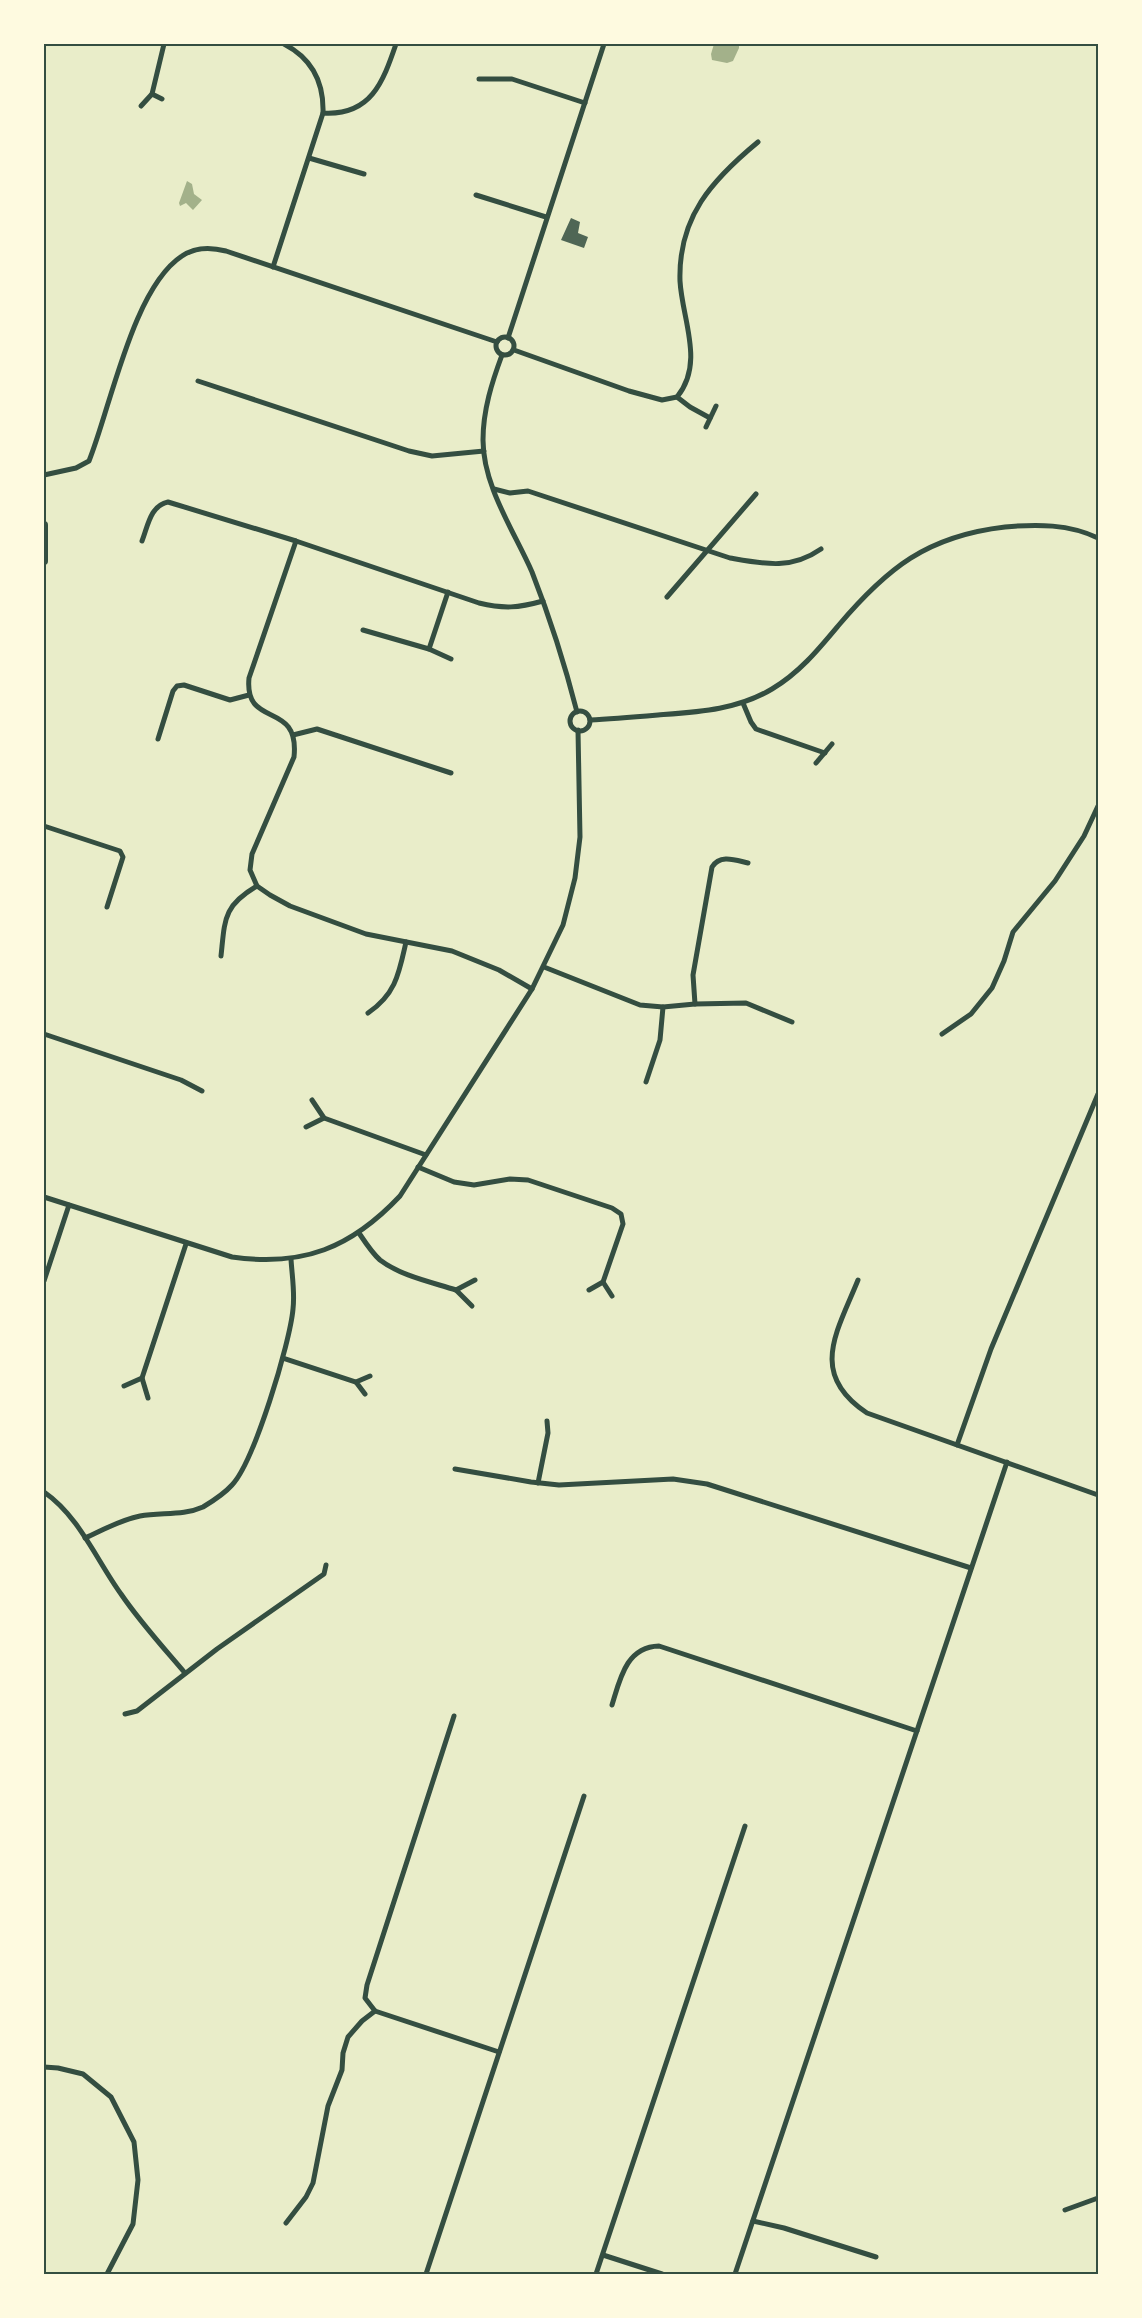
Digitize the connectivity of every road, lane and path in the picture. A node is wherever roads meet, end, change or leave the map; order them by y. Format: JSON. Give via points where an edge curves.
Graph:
{"nodes":[{"id":1,"x":164,"y":44,"type":"edge"},
{"id":2,"x":284,"y":44,"type":"edge"},
{"id":3,"x":396,"y":44,"type":"edge"},
{"id":4,"x":604,"y":44,"type":"edge"},
{"id":5,"x":478,"y":78,"type":"dead end"},
{"id":6,"x":152,"y":94,"type":"junction"},
{"id":7,"x":162,"y":99,"type":"dead end"},
{"id":8,"x":585,"y":103,"type":"junction"},
{"id":9,"x":141,"y":106,"type":"dead end"},
{"id":10,"x":323,"y":113,"type":"junction"},
{"id":11,"x":758,"y":142,"type":"dead end"},
{"id":12,"x":309,"y":158,"type":"junction"},
{"id":13,"x":364,"y":174,"type":"dead end"},
{"id":14,"x":476,"y":195,"type":"dead end"},
{"id":15,"x":546,"y":217,"type":"junction"},
{"id":16,"x":273,"y":267,"type":"junction"},
{"id":17,"x":508,"y":338,"type":"junction"},
{"id":18,"x":497,"y":342,"type":"junction"},
{"id":19,"x":514,"y":350,"type":"junction"},
{"id":20,"x":502,"y":355,"type":"junction"},
{"id":21,"x":198,"y":381,"type":"dead end"},
{"id":22,"x":677,"y":397,"type":"junction"},
{"id":23,"x":716,"y":406,"type":"dead end"},
{"id":24,"x":710,"y":418,"type":"junction"},
{"id":25,"x":706,"y":427,"type":"dead end"},
{"id":26,"x":484,"y":451,"type":"junction"},
{"id":27,"x":44,"y":475,"type":"edge"},
{"id":28,"x":494,"y":489,"type":"junction"},
{"id":29,"x":756,"y":494,"type":"dead end"},
{"id":30,"x":44,"y":525,"type":"edge"},
{"id":31,"x":1098,"y":538,"type":"edge"},
{"id":32,"x":142,"y":541,"type":"dead end"},
{"id":33,"x":296,"y":541,"type":"junction"},
{"id":34,"x":821,"y":549,"type":"dead end"},
{"id":35,"x":707,"y":551,"type":"junction"},
{"id":36,"x":44,"y":561,"type":"edge"},
{"id":37,"x":448,"y":592,"type":"junction"},
{"id":38,"x":667,"y":597,"type":"dead end"},
{"id":39,"x":543,"y":601,"type":"junction"},
{"id":40,"x":363,"y":630,"type":"dead end"},
{"id":41,"x":429,"y":649,"type":"junction"},
{"id":42,"x":451,"y":659,"type":"dead end"},
{"id":43,"x":249,"y":695,"type":"junction"},
{"id":44,"x":743,"y":703,"type":"junction"},
{"id":45,"x":577,"y":712,"type":"junction"},
{"id":46,"x":590,"y":720,"type":"junction"},
{"id":47,"x":578,"y":730,"type":"junction"},
{"id":48,"x":293,"y":735,"type":"junction"},
{"id":49,"x":158,"y":739,"type":"dead end"},
{"id":50,"x":832,"y":744,"type":"dead end"},
{"id":51,"x":825,"y":753,"type":"junction"},
{"id":52,"x":816,"y":763,"type":"dead end"},
{"id":53,"x":451,"y":773,"type":"dead end"},
{"id":54,"x":1098,"y":806,"type":"edge"},
{"id":55,"x":44,"y":826,"type":"edge"},
{"id":56,"x":748,"y":863,"type":"dead end"},
{"id":57,"x":257,"y":886,"type":"junction"},
{"id":58,"x":107,"y":907,"type":"dead end"},
{"id":59,"x":406,"y":942,"type":"junction"},
{"id":60,"x":221,"y":956,"type":"dead end"},
{"id":61,"x":544,"y":967,"type":"junction"},
{"id":62,"x":532,"y":989,"type":"junction"},
{"id":63,"x":695,"y":1004,"type":"junction"},
{"id":64,"x":663,"y":1007,"type":"junction"},
{"id":65,"x":368,"y":1013,"type":"dead end"},
{"id":66,"x":792,"y":1022,"type":"dead end"},
{"id":67,"x":44,"y":1034,"type":"edge"},
{"id":68,"x":942,"y":1034,"type":"dead end"},
{"id":69,"x":646,"y":1082,"type":"dead end"},
{"id":70,"x":202,"y":1091,"type":"dead end"},
{"id":71,"x":1098,"y":1094,"type":"edge"},
{"id":72,"x":312,"y":1101,"type":"dead end"},
{"id":73,"x":324,"y":1118,"type":"junction"},
{"id":74,"x":306,"y":1127,"type":"dead end"},
{"id":75,"x":426,"y":1155,"type":"junction"},
{"id":76,"x":418,"y":1167,"type":"junction"},
{"id":77,"x":44,"y":1197,"type":"edge"},
{"id":78,"x":69,"y":1205,"type":"junction"},
{"id":79,"x":359,"y":1233,"type":"junction"},
{"id":80,"x":186,"y":1244,"type":"junction"},
{"id":81,"x":291,"y":1259,"type":"junction"},
{"id":82,"x":475,"y":1280,"type":"dead end"},
{"id":83,"x":858,"y":1280,"type":"dead end"},
{"id":84,"x":44,"y":1281,"type":"edge"},
{"id":85,"x":603,"y":1282,"type":"junction"},
{"id":86,"x":456,"y":1290,"type":"junction"},
{"id":87,"x":589,"y":1290,"type":"dead end"},
{"id":88,"x":612,"y":1296,"type":"dead end"},
{"id":89,"x":472,"y":1306,"type":"dead end"},
{"id":90,"x":283,"y":1358,"type":"junction"},
{"id":91,"x":369,"y":1376,"type":"dead end"},
{"id":92,"x":142,"y":1378,"type":"junction"},
{"id":93,"x":356,"y":1382,"type":"junction"},
{"id":94,"x":124,"y":1386,"type":"dead end"},
{"id":95,"x":365,"y":1394,"type":"dead end"},
{"id":96,"x":148,"y":1398,"type":"dead end"},
{"id":97,"x":548,"y":1421,"type":"dead end"},
{"id":98,"x":957,"y":1445,"type":"junction"},
{"id":99,"x":1007,"y":1462,"type":"junction"},
{"id":100,"x":455,"y":1469,"type":"dead end"},
{"id":101,"x":538,"y":1483,"type":"junction"},
{"id":102,"x":44,"y":1492,"type":"edge"},
{"id":103,"x":1098,"y":1496,"type":"edge"},
{"id":104,"x":85,"y":1538,"type":"junction"},
{"id":105,"x":326,"y":1565,"type":"dead end"},
{"id":106,"x":971,"y":1568,"type":"junction"},
{"id":107,"x":184,"y":1673,"type":"junction"},
{"id":108,"x":612,"y":1705,"type":"dead end"},
{"id":109,"x":125,"y":1714,"type":"dead end"},
{"id":110,"x":454,"y":1716,"type":"dead end"},
{"id":111,"x":917,"y":1731,"type":"junction"},
{"id":112,"x":584,"y":1796,"type":"dead end"},
{"id":113,"x":745,"y":1826,"type":"dead end"},
{"id":114,"x":375,"y":2011,"type":"junction"},
{"id":115,"x":499,"y":2052,"type":"junction"},
{"id":116,"x":44,"y":2067,"type":"edge"},
{"id":117,"x":1098,"y":2198,"type":"edge"},
{"id":118,"x":1065,"y":2210,"type":"dead end"},
{"id":119,"x":753,"y":2221,"type":"junction"},
{"id":120,"x":286,"y":2223,"type":"dead end"},
{"id":121,"x":603,"y":2255,"type":"junction"},
{"id":122,"x":876,"y":2257,"type":"dead end"},
{"id":123,"x":107,"y":2274,"type":"edge"},
{"id":124,"x":426,"y":2274,"type":"edge"},
{"id":125,"x":596,"y":2274,"type":"edge"},
{"id":126,"x":662,"y":2274,"type":"edge"},
{"id":127,"x":735,"y":2274,"type":"edge"}],
"edges":[{"from":1,"to":6,"type":"street"},
{"from":2,"to":10,"type":"street","via":[[305,58],[315,72]]},
{"from":3,"to":10,"type":"street","via":[[378,89],[368,100],[347,111]]},
{"from":4,"to":8,"type":"street"},
{"from":5,"to":8,"type":"street","via":[[512,79]]},
{"from":6,"to":7,"type":"street"},
{"from":6,"to":9,"type":"street"},
{"from":8,"to":15,"type":"street"},
{"from":10,"to":12,"type":"street"},
{"from":11,"to":22,"type":"street","via":[[715,180],[687,230],[680,281],[690,340],[690,369],[685,387]]},
{"from":12,"to":13,"type":"street"},
{"from":12,"to":16,"type":"street"},
{"from":14,"to":15,"type":"street"},
{"from":15,"to":17,"type":"street"},
{"from":16,"to":18,"type":"street"},
{"from":16,"to":27,"type":"street","via":[[213,248],[191,252],[168,267],[143,304],[89,460],[76,468]]},
{"from":17,"to":18,"type":"street"},
{"from":17,"to":19,"type":"street","via":[[513,341]]},
{"from":18,"to":20,"type":"street","via":[[496,348]]},
{"from":19,"to":20,"type":"street"},
{"from":19,"to":22,"type":"street","via":[[629,391],[662,400]]},
{"from":20,"to":26,"type":"street","via":[[485,416]]},
{"from":21,"to":26,"type":"street","via":[[409,451],[432,456]]},
{"from":22,"to":24,"type":"street"},
{"from":23,"to":24,"type":"street"},
{"from":24,"to":25,"type":"street"},
{"from":26,"to":28,"type":"street"},
{"from":28,"to":35,"type":"street","via":[[510,494],[528,490]]},
{"from":28,"to":39,"type":"street"},
{"from":29,"to":35,"type":"street"},
{"from":30,"to":36,"type":"main road"},
{"from":31,"to":44,"type":"street","via":[[1075,529],[1024,525],[972,532],[937,543],[896,568],[800,669]]},
{"from":32,"to":33,"type":"street","via":[[153,512],[159,504],[168,502]]},
{"from":33,"to":37,"type":"street"},
{"from":33,"to":43,"type":"street","via":[[249,678]]},
{"from":34,"to":35,"type":"street","via":[[799,561],[782,564],[758,563]]},
{"from":35,"to":38,"type":"street"},
{"from":37,"to":39,"type":"street","via":[[504,608]]},
{"from":37,"to":41,"type":"street"},
{"from":39,"to":45,"type":"street"},
{"from":40,"to":41,"type":"street"},
{"from":41,"to":42,"type":"street"},
{"from":43,"to":48,"type":"street","via":[[254,706],[281,718]]},
{"from":43,"to":49,"type":"street","via":[[230,700],[177,686]]},
{"from":44,"to":46,"type":"street","via":[[697,712]]},
{"from":44,"to":51,"type":"street","via":[[756,729]]},
{"from":45,"to":46,"type":"street","via":[[585,713]]},
{"from":45,"to":47,"type":"street","via":[[570,722]]},
{"from":46,"to":47,"type":"street","via":[[587,728]]},
{"from":47,"to":61,"type":"street","via":[[580,837],[575,878],[563,924]]},
{"from":48,"to":53,"type":"street","via":[[316,729]]},
{"from":48,"to":57,"type":"street","via":[[294,757],[252,854],[250,870]]},
{"from":50,"to":51,"type":"street"},
{"from":51,"to":52,"type":"street"},
{"from":54,"to":68,"type":"street","via":[[1055,881],[1013,932],[992,988],[971,1014]]},
{"from":55,"to":58,"type":"street","via":[[120,850],[123,857]]},
{"from":56,"to":63,"type":"street","via":[[724,858],[712,867],[693,975]]},
{"from":57,"to":59,"type":"street","via":[[320,919]]},
{"from":57,"to":60,"type":"street","via":[[234,902],[228,912]]},
{"from":59,"to":62,"type":"street","via":[[473,958]]},
{"from":59,"to":65,"type":"street","via":[[390,992]]},
{"from":61,"to":62,"type":"street"},
{"from":61,"to":64,"type":"street","via":[[640,1005]]},
{"from":62,"to":75,"type":"street"},
{"from":63,"to":64,"type":"street"},
{"from":63,"to":66,"type":"street","via":[[746,1003]]},
{"from":64,"to":69,"type":"street","via":[[660,1040]]},
{"from":67,"to":70,"type":"street","via":[[181,1080]]},
{"from":71,"to":98,"type":"street","via":[[991,1349]]},
{"from":72,"to":73,"type":"street"},
{"from":73,"to":74,"type":"street"},
{"from":73,"to":75,"type":"street"},
{"from":75,"to":76,"type":"street"},
{"from":76,"to":79,"type":"street","via":[[400,1196]]},
{"from":76,"to":85,"type":"street","via":[[454,1182],[474,1185],[528,1180],[612,1208],[621,1214],[623,1224]]},
{"from":77,"to":78,"type":"street"},
{"from":78,"to":80,"type":"street"},
{"from":78,"to":84,"type":"street"},
{"from":79,"to":81,"type":"street","via":[[324,1251]]},
{"from":79,"to":86,"type":"street","via":[[379,1259],[390,1266]]},
{"from":80,"to":81,"type":"street","via":[[231,1257]]},
{"from":80,"to":92,"type":"street"},
{"from":81,"to":90,"type":"street","via":[[293,1312]]},
{"from":82,"to":86,"type":"street"},
{"from":83,"to":98,"type":"street","via":[[831,1351],[832,1370],[839,1388],[851,1403],[867,1413]]},
{"from":85,"to":87,"type":"street"},
{"from":85,"to":88,"type":"street"},
{"from":86,"to":89,"type":"street"},
{"from":90,"to":93,"type":"street"},
{"from":90,"to":104,"type":"street","via":[[252,1447],[234,1484],[219,1497],[186,1513],[142,1516]]},
{"from":91,"to":93,"type":"street"},
{"from":92,"to":94,"type":"street"},
{"from":92,"to":96,"type":"street"},
{"from":93,"to":95,"type":"street"},
{"from":97,"to":101,"type":"street"},
{"from":98,"to":99,"type":"street"},
{"from":99,"to":103,"type":"street"},
{"from":99,"to":106,"type":"street"},
{"from":100,"to":101,"type":"street"},
{"from":101,"to":106,"type":"street","via":[[584,1485],[673,1479],[707,1484]]},
{"from":102,"to":104,"type":"street"},
{"from":104,"to":107,"type":"street","via":[[127,1602]]},
{"from":105,"to":107,"type":"street","via":[[324,1574]]},
{"from":106,"to":111,"type":"street"},
{"from":107,"to":109,"type":"street","via":[[137,1711]]},
{"from":108,"to":111,"type":"street","via":[[629,1660],[638,1651],[659,1646]]},
{"from":110,"to":114,"type":"street","via":[[367,1984],[365,1998]]},
{"from":111,"to":119,"type":"street"},
{"from":112,"to":115,"type":"street"},
{"from":113,"to":121,"type":"street"},
{"from":114,"to":115,"type":"street"},
{"from":114,"to":120,"type":"street","via":[[348,2037],[342,2070],[328,2106],[313,2183]]},
{"from":115,"to":124,"type":"street"},
{"from":116,"to":123,"type":"street","via":[[83,2073],[111,2097],[134,2142],[138,2180],[133,2223]]},
{"from":117,"to":118,"type":"street"},
{"from":119,"to":122,"type":"street"},
{"from":119,"to":127,"type":"street"},
{"from":121,"to":125,"type":"street"},
{"from":121,"to":126,"type":"street"}]}
